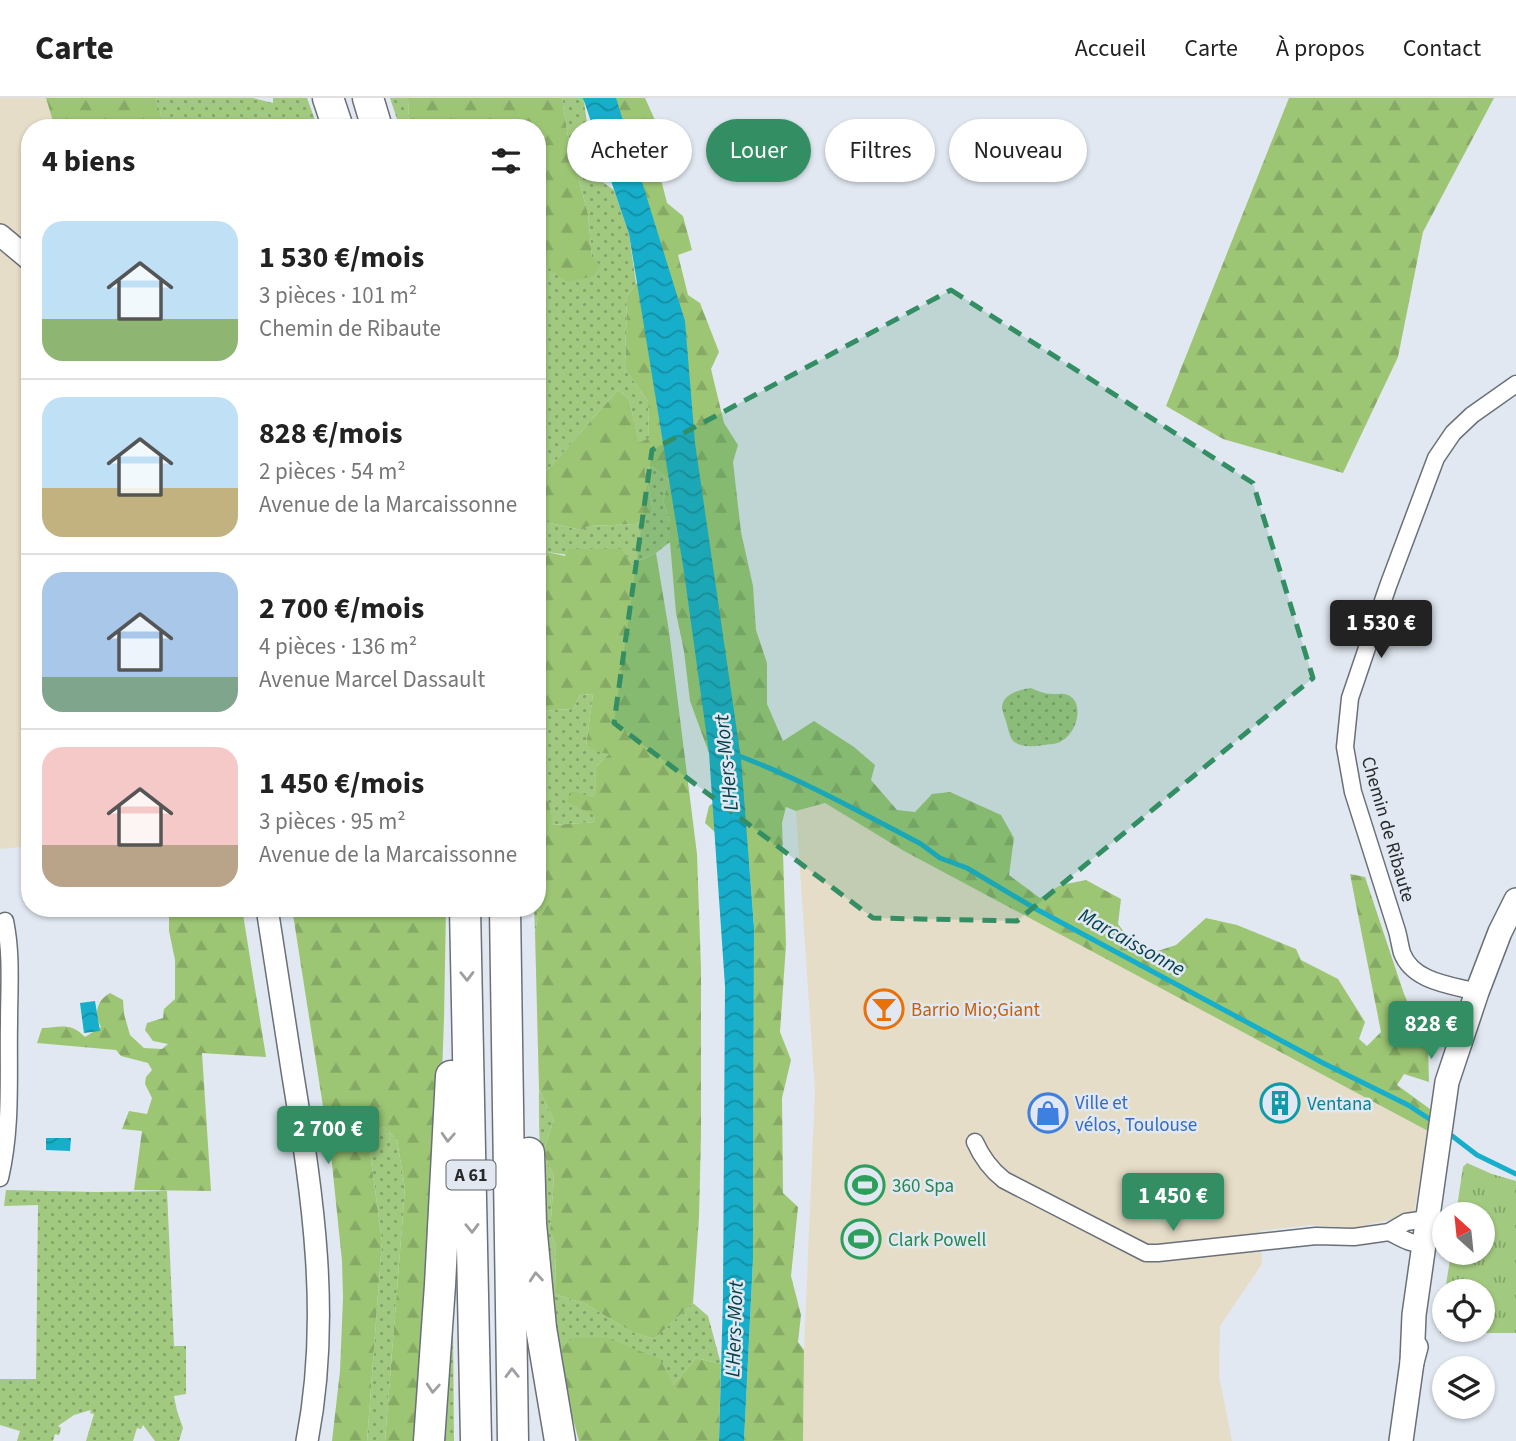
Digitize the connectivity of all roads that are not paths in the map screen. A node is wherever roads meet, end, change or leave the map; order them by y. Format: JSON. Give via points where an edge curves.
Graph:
{"nodes":[{"id":1,"x":328,"y":98,"type":"edge"},
{"id":2,"x":368,"y":98,"type":"edge"},
{"id":3,"x":335,"y":119,"type":"edge"},
{"id":4,"x":374,"y":119,"type":"edge"},
{"id":5,"x":0,"y":229,"type":"edge"},
{"id":6,"x":0,"y":236,"type":"edge"},
{"id":7,"x":21,"y":237,"type":"edge"},
{"id":8,"x":21,"y":253,"type":"edge"},
{"id":9,"x":1516,"y":384,"type":"edge"},
{"id":10,"x":1516,"y":900,"type":"edge"},
{"id":11,"x":268,"y":917,"type":"edge"},
{"id":12,"x":465,"y":917,"type":"edge"},
{"id":13,"x":5,"y":921,"type":"dead end"},
{"id":14,"x":506,"y":922,"type":"edge"},
{"id":15,"x":1477,"y":992,"type":"junction"},
{"id":16,"x":468,"y":1051,"type":"junction"},
{"id":17,"x":975,"y":1142,"type":"dead end"},
{"id":18,"x":0,"y":1178,"type":"edge"},
{"id":19,"x":1389,"y":1232,"type":"junction"},
{"id":20,"x":1429,"y":1232,"type":"junction"},
{"id":21,"x":307,"y":1441,"type":"edge"},
{"id":22,"x":429,"y":1441,"type":"edge"},
{"id":23,"x":476,"y":1441,"type":"edge"},
{"id":24,"x":513,"y":1441,"type":"edge"},
{"id":25,"x":559,"y":1441,"type":"edge"},
{"id":26,"x":1401,"y":1441,"type":"edge"}],
"edges":[{"from":1,"to":3,"type":"highway"},
{"from":2,"to":4,"type":"highway"},
{"from":5,"to":7,"type":"street"},
{"from":6,"to":8,"type":"street"},
{"from":9,"to":15,"type":"street","name":"Chemin de Ribaute","via":[[1472,415],[1436,458],[1359,666],[1345,747],[1353,792],[1403,954],[1420,974]]},
{"from":10,"to":15,"type":"main road"},
{"from":11,"to":21,"type":"street","via":[[304,1144],[318,1271],[316,1380]]},
{"from":12,"to":16,"type":"highway","number":"A 61","one_way":true},
{"from":13,"to":18,"type":"street","via":[[10,1080]]},
{"from":24,"to":14,"type":"highway","number":"A 61","one_way":true},
{"from":25,"to":14,"type":"highway","one_way":true,"via":[[541,1328],[528,1133]]},
{"from":15,"to":20,"type":"main road","via":[[1448,1104]]},
{"from":16,"to":22,"type":"highway","one_way":true,"via":[[451,1067]]},
{"from":16,"to":23,"type":"highway","number":"A 61","one_way":true},
{"from":17,"to":19,"type":"street","via":[[982,1158],[1004,1180],[1146,1252]]},
{"from":19,"to":20,"type":"street","via":[[1414,1243]]},
{"from":19,"to":20,"type":"street","via":[[1420,1220]]},
{"from":20,"to":26,"type":"main road","via":[[1433,1257]]}]}
